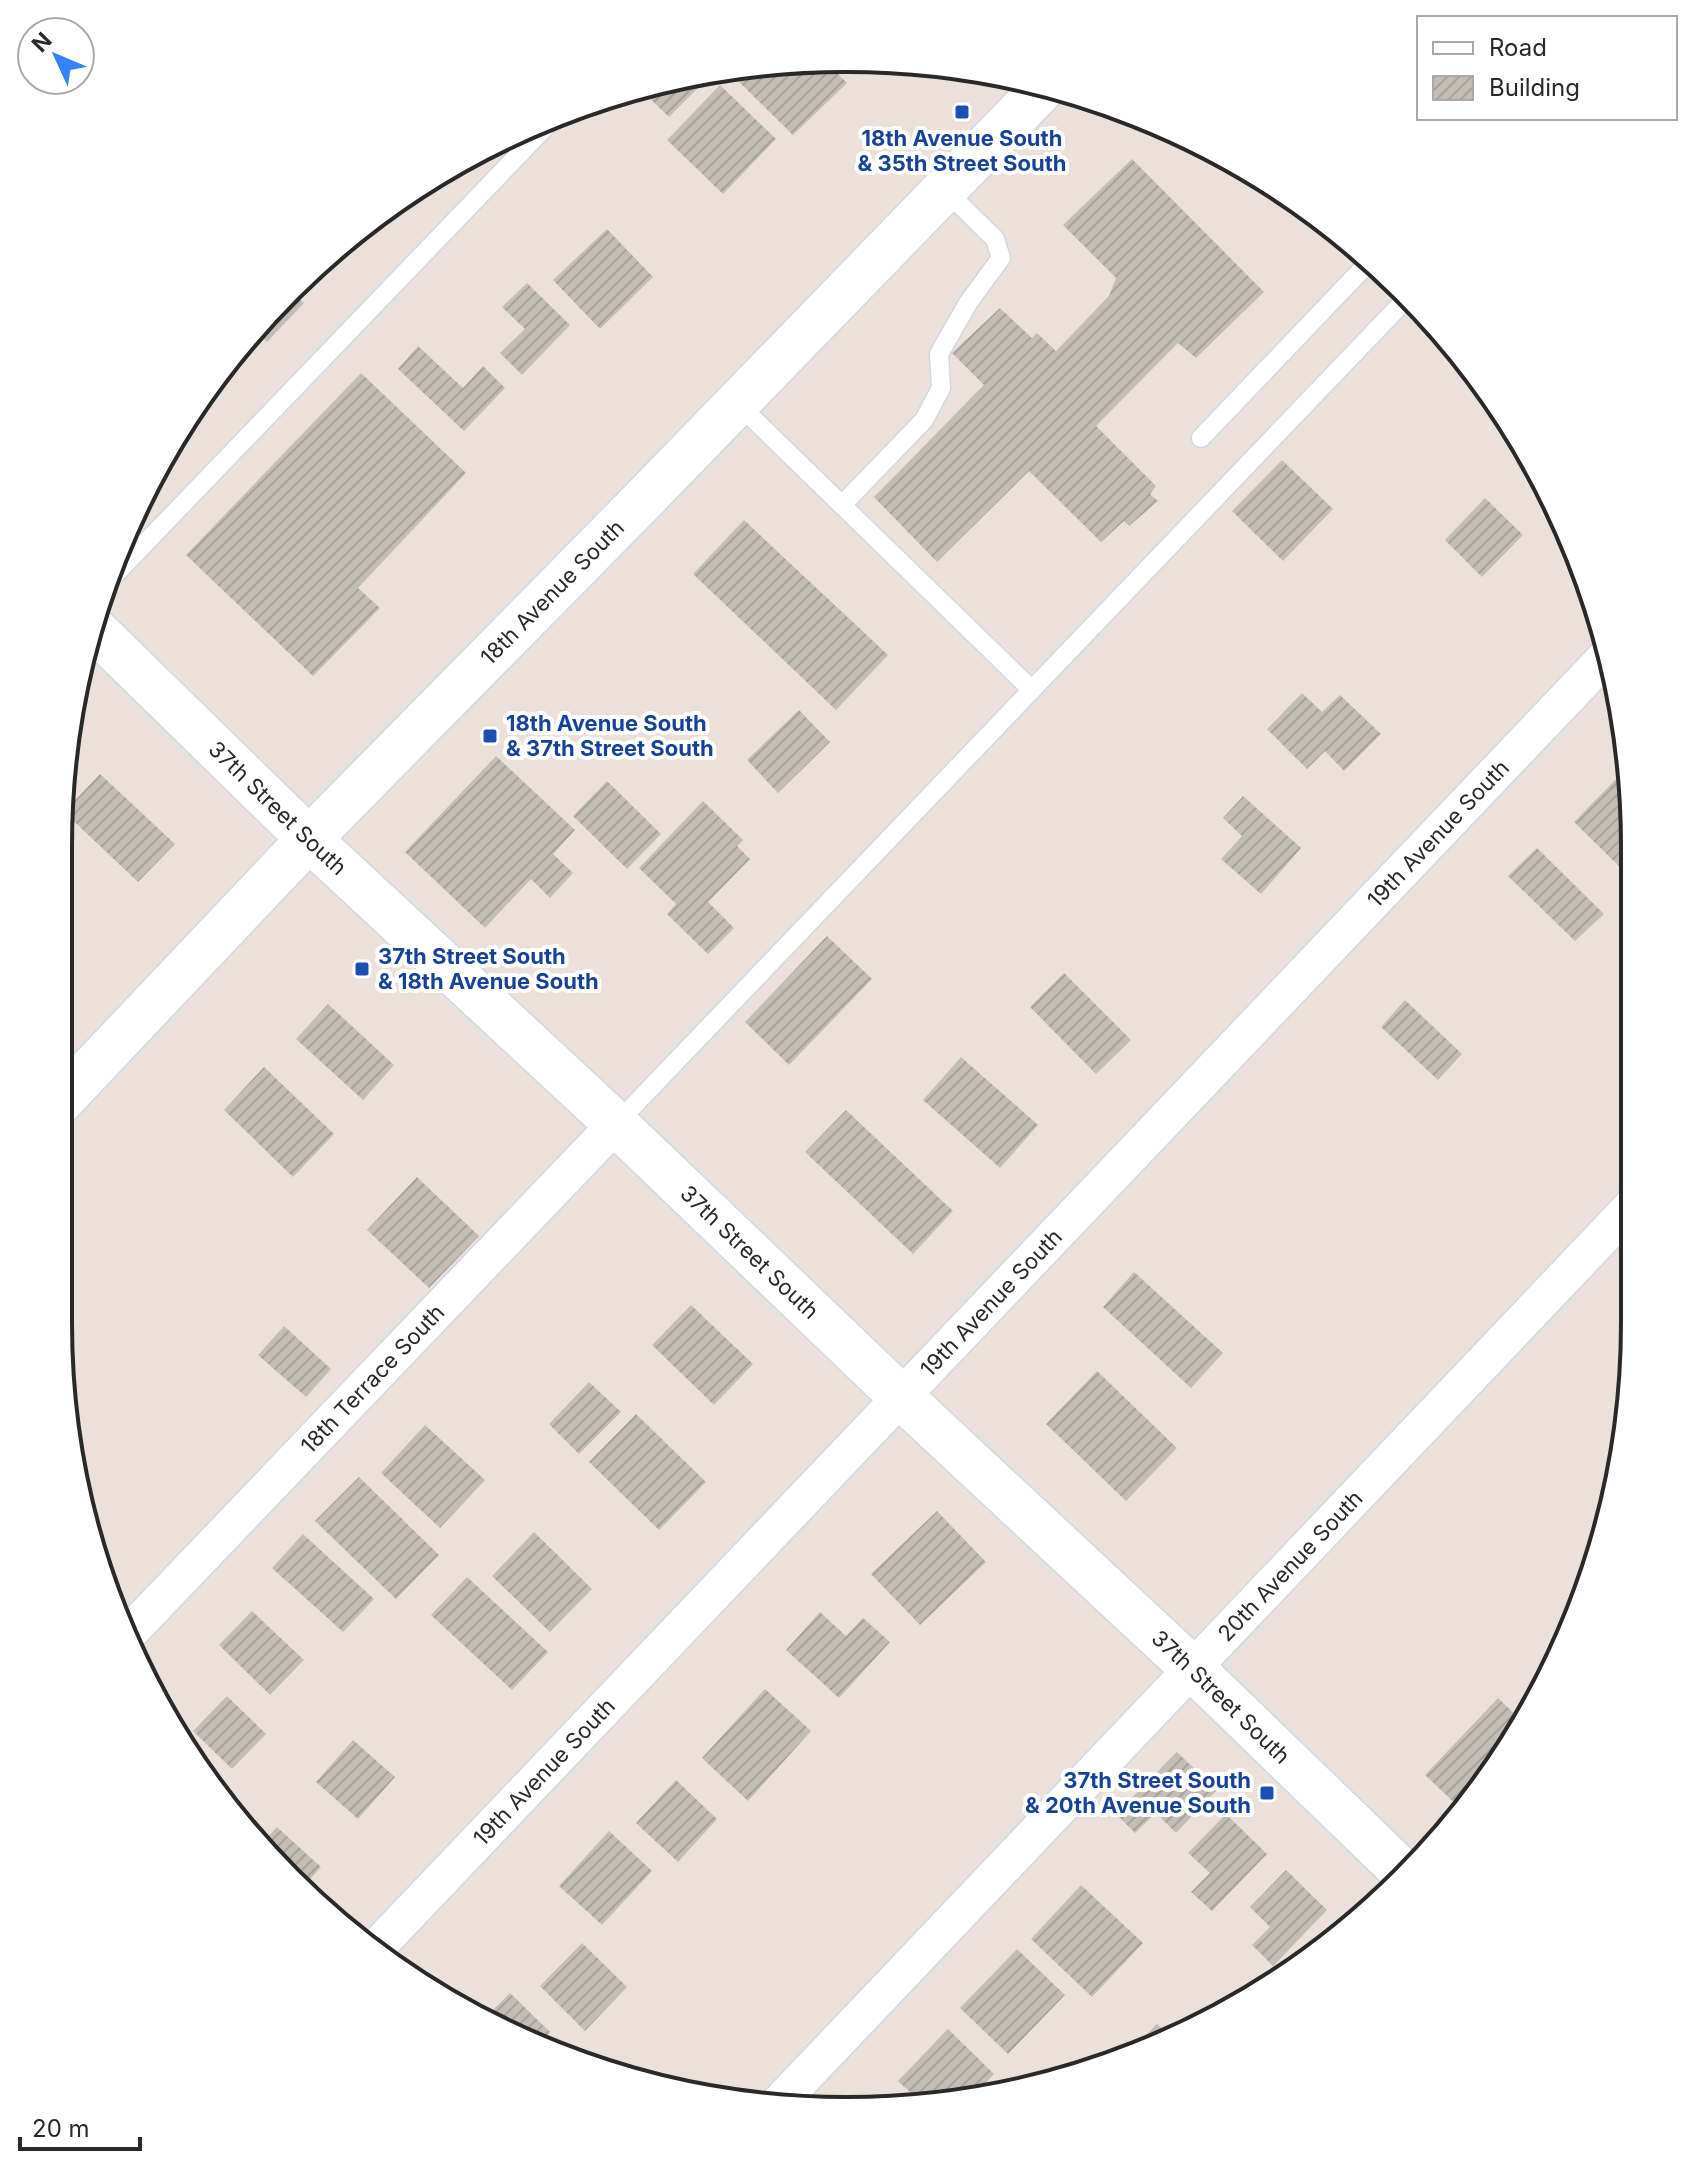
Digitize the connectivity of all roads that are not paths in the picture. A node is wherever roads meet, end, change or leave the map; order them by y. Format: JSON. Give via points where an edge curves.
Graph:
{"nodes":[{"id":1,"x":1036,"y":96,"type":"edge"},
{"id":2,"x":535,"y":138,"type":"edge"},
{"id":3,"x":946,"y":191,"type":"junction"},
{"id":4,"x":1362,"y":269,"type":"edge"},
{"id":5,"x":1400,"y":305,"type":"edge"},
{"id":6,"x":737,"y":403,"type":"junction"},
{"id":7,"x":1201,"y":438,"type":"dead end"},
{"id":8,"x":842,"y":505,"type":"junction"},
{"id":9,"x":126,"y":563,"type":"edge"},
{"id":10,"x":101,"y":636,"type":"edge"},
{"id":11,"x":1599,"y":664,"type":"edge"},
{"id":12,"x":1032,"y":690,"type":"junction"},
{"id":13,"x":309,"y":839,"type":"junction"},
{"id":14,"x":72,"y":1089,"type":"edge"},
{"id":15,"x":616,"y":1124,"type":"junction"},
{"id":16,"x":1621,"y":1218,"type":"edge"},
{"id":17,"x":900,"y":1396,"type":"junction"},
{"id":18,"x":135,"y":1627,"type":"edge"},
{"id":19,"x":1194,"y":1670,"type":"junction"},
{"id":20,"x":1397,"y":1867,"type":"edge"},
{"id":21,"x":382,"y":1942,"type":"edge"},
{"id":22,"x":788,"y":2094,"type":"edge"}],
"edges":[{"from":1,"to":3,"type":"street","name":"18th Avenue South"},
{"from":2,"to":9,"type":"lane"},
{"from":3,"to":6,"type":"street","name":"18th Avenue South"},
{"from":3,"to":8,"type":"lane","via":[[995,239],[1001,258],[939,354],[941,388],[924,420]]},
{"from":4,"to":7,"type":"lane"},
{"from":5,"to":12,"type":"lane"},
{"from":6,"to":8,"type":"lane"},
{"from":6,"to":13,"type":"street","name":"18th Avenue South"},
{"from":8,"to":12,"type":"lane"},
{"from":10,"to":13,"type":"street","name":"37th Street South"},
{"from":11,"to":17,"type":"street","name":"19th Avenue South"},
{"from":12,"to":15,"type":"lane"},
{"from":13,"to":14,"type":"street","name":"18th Avenue South"},
{"from":13,"to":15,"type":"street","name":"37th Street South"},
{"from":15,"to":17,"type":"street","name":"37th Street South"},
{"from":15,"to":18,"type":"street","name":"18th Terrace South"},
{"from":16,"to":19,"type":"street","name":"20th Avenue South"},
{"from":17,"to":19,"type":"street","name":"37th Street South"},
{"from":17,"to":21,"type":"street","name":"19th Avenue South"},
{"from":19,"to":20,"type":"street","name":"37th Street South"},
{"from":19,"to":22,"type":"street","name":"20th Avenue South"}]}
